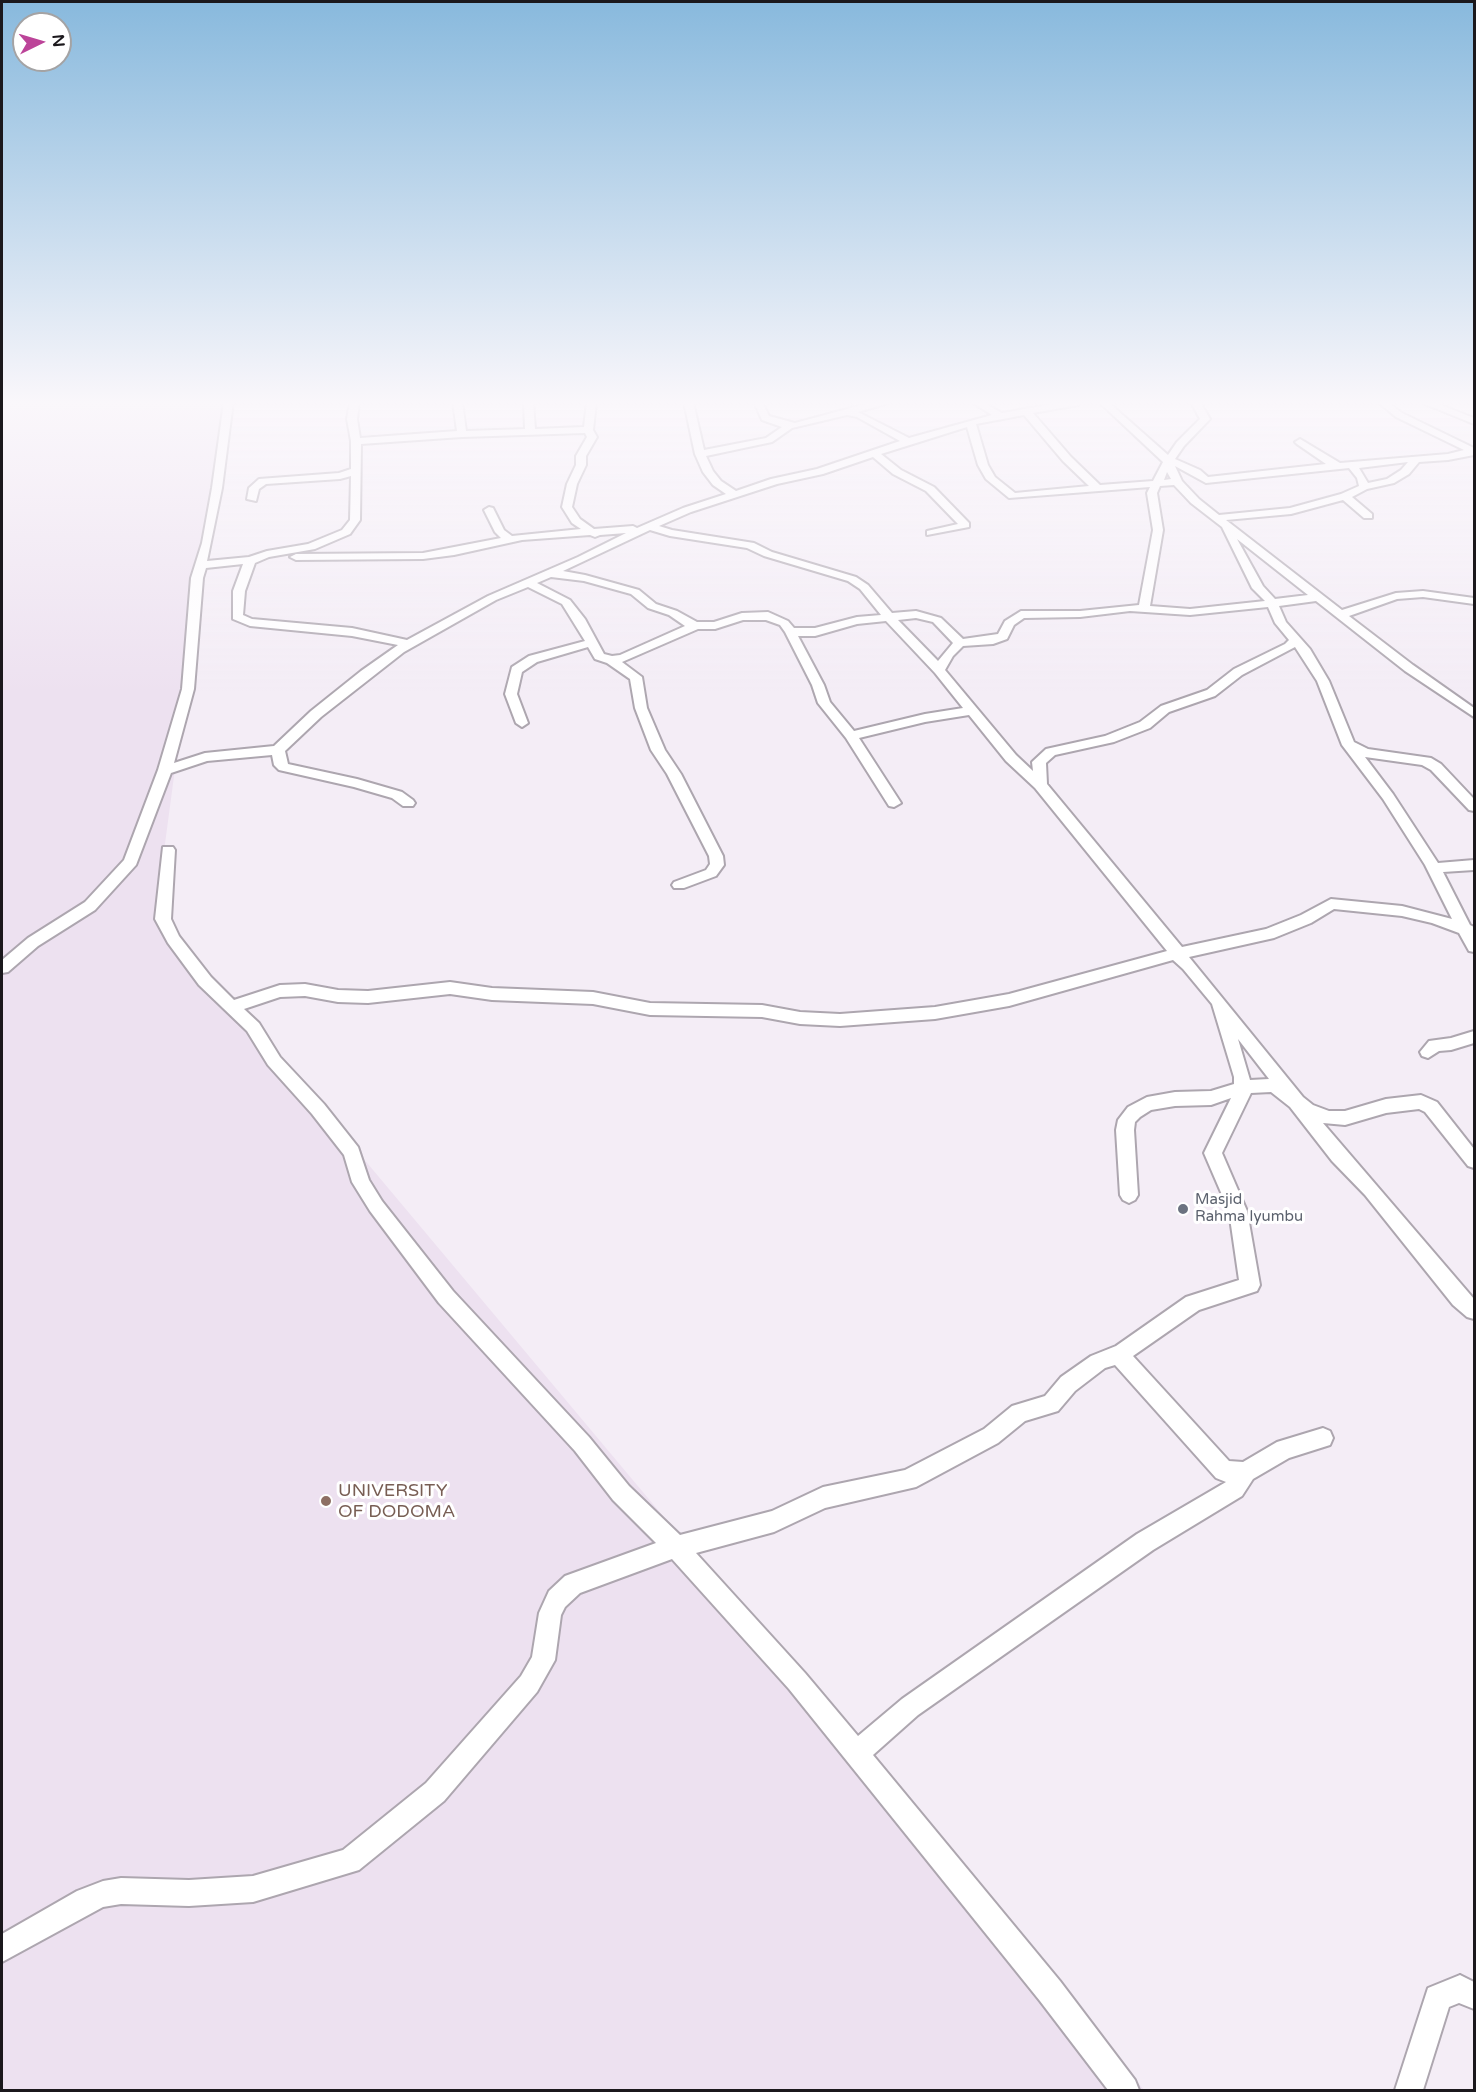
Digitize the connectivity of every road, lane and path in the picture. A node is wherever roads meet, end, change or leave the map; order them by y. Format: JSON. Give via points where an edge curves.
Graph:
{"nodes":[{"id":1,"x":215,"y":500,"type":"edge"},
{"id":2,"x":355,"y":500,"type":"edge"},
{"id":3,"x":569,"y":500,"type":"edge"},
{"id":4,"x":717,"y":500,"type":"edge"},
{"id":5,"x":940,"y":500,"type":"edge"},
{"id":6,"x":1153,"y":500,"type":"edge"},
{"id":7,"x":1197,"y":500,"type":"edge"},
{"id":8,"x":1332,"y":500,"type":"edge"},
{"id":9,"x":1349,"y":500,"type":"edge"},
{"id":10,"x":489,"y":510,"type":"dead end"},
{"id":11,"x":1368,"y":516,"type":"dead end"},
{"id":12,"x":1222,"y":522,"type":"junction"},
{"id":13,"x":647,"y":527,"type":"junction"},
{"id":14,"x":591,"y":532,"type":"junction"},
{"id":15,"x":931,"y":533,"type":"dead end"},
{"id":16,"x":509,"y":539,"type":"junction"},
{"id":17,"x":609,"y":544,"type":"junction"},
{"id":18,"x":250,"y":560,"type":"junction"},
{"id":19,"x":199,"y":566,"type":"junction"},
{"id":20,"x":549,"y":573,"type":"junction"},
{"id":21,"x":527,"y":582,"type":"junction"},
{"id":22,"x":1317,"y":597,"type":"junction"},
{"id":23,"x":1474,"y":599,"type":"edge"},
{"id":24,"x":1271,"y":603,"type":"junction"},
{"id":25,"x":1144,"y":608,"type":"junction"},
{"id":26,"x":1340,"y":615,"type":"junction"},
{"id":27,"x":888,"y":616,"type":"junction"},
{"id":28,"x":696,"y":626,"type":"junction"},
{"id":29,"x":791,"y":632,"type":"junction"},
{"id":30,"x":1296,"y":639,"type":"junction"},
{"id":31,"x":960,"y":643,"type":"junction"},
{"id":32,"x":590,"y":644,"type":"junction"},
{"id":33,"x":408,"y":645,"type":"junction"},
{"id":34,"x":611,"y":660,"type":"junction"},
{"id":35,"x":939,"y":670,"type":"junction"},
{"id":36,"x":974,"y":710,"type":"junction"},
{"id":37,"x":1474,"y":713,"type":"edge"},
{"id":38,"x":522,"y":723,"type":"dead end"},
{"id":39,"x":850,"y":736,"type":"junction"},
{"id":40,"x":1349,"y":745,"type":"junction"},
{"id":41,"x":278,"y":750,"type":"junction"},
{"id":42,"x":165,"y":770,"type":"junction"},
{"id":43,"x":1040,"y":785,"type":"junction"},
{"id":44,"x":408,"y":803,"type":"dead end"},
{"id":45,"x":894,"y":803,"type":"dead end"},
{"id":46,"x":1474,"y":807,"type":"edge"},
{"id":47,"x":168,"y":850,"type":"dead end"},
{"id":48,"x":1474,"y":865,"type":"edge"},
{"id":49,"x":1434,"y":868,"type":"junction"},
{"id":50,"x":679,"y":885,"type":"dead end"},
{"id":51,"x":1470,"y":930,"type":"edge"},
{"id":52,"x":1474,"y":947,"type":"edge"},
{"id":53,"x":1176,"y":954,"type":"junction"},
{"id":54,"x":2,"y":968,"type":"edge"},
{"id":55,"x":1219,"y":1002,"type":"junction"},
{"id":56,"x":230,"y":1007,"type":"junction"},
{"id":57,"x":1474,"y":1037,"type":"edge"},
{"id":58,"x":1428,"y":1052,"type":"dead end"},
{"id":59,"x":1242,"y":1088,"type":"junction"},
{"id":60,"x":1290,"y":1096,"type":"junction"},
{"id":61,"x":1474,"y":1161,"type":"edge"},
{"id":62,"x":1129,"y":1195,"type":"dead end"},
{"id":63,"x":1474,"y":1311,"type":"edge"},
{"id":64,"x":1118,"y":1354,"type":"junction"},
{"id":65,"x":1323,"y":1438,"type":"dead end"},
{"id":66,"x":1245,"y":1472,"type":"junction"},
{"id":67,"x":676,"y":1547,"type":"junction"},
{"id":68,"x":856,"y":1754,"type":"junction"},
{"id":69,"x":2,"y":1949,"type":"edge"},
{"id":70,"x":1474,"y":1996,"type":"edge"},
{"id":71,"x":1125,"y":2091,"type":"edge"},
{"id":72,"x":1409,"y":2091,"type":"edge"}],
"edges":[{"from":1,"to":19,"type":"street"},
{"from":2,"to":18,"type":"street","via":[[355,520],[346,532],[311,547]]},
{"from":3,"to":14,"type":"street","via":[[567,507],[576,521]]},
{"from":4,"to":13,"type":"street"},
{"from":5,"to":15,"type":"street","via":[[965,525]]},
{"from":6,"to":25,"type":"street","via":[[1158,530]]},
{"from":7,"to":12,"type":"street"},
{"from":8,"to":12,"type":"street"},
{"from":9,"to":11,"type":"street"},
{"from":10,"to":16,"type":"street","via":[[500,532]]},
{"from":12,"to":22,"type":"street"},
{"from":12,"to":24,"type":"street","via":[[1258,588]]},
{"from":13,"to":14,"type":"street"},
{"from":13,"to":17,"type":"street"},
{"from":13,"to":27,"type":"street","via":[[750,545],[852,579],[864,587]]},
{"from":14,"to":16,"type":"street"},
{"from":14,"to":17,"type":"street"},
{"from":16,"to":18,"type":"street","via":[[433,555]]},
{"from":17,"to":20,"type":"street"},
{"from":18,"to":19,"type":"street"},
{"from":18,"to":33,"type":"street","via":[[239,591],[236,612],[240,620],[352,632]]},
{"from":19,"to":42,"type":"street","via":[[188,689]]},
{"from":20,"to":21,"type":"street"},
{"from":20,"to":28,"type":"street","via":[[635,592],[652,606]]},
{"from":21,"to":32,"type":"street","via":[[566,602]]},
{"from":21,"to":33,"type":"street"},
{"from":22,"to":24,"type":"street"},
{"from":22,"to":26,"type":"street"},
{"from":23,"to":26,"type":"street","via":[[1396,596]]},
{"from":24,"to":25,"type":"street","via":[[1203,612]]},
{"from":24,"to":30,"type":"street","via":[[1281,623]]},
{"from":25,"to":31,"type":"street","via":[[1021,615],[1009,623],[1003,636]]},
{"from":26,"to":37,"type":"street"},
{"from":27,"to":29,"type":"street","via":[[834,628]]},
{"from":27,"to":31,"type":"street","via":[[916,614],[937,620]]},
{"from":27,"to":35,"type":"street"},
{"from":28,"to":29,"type":"street","via":[[768,616],[784,623]]},
{"from":28,"to":34,"type":"street"},
{"from":29,"to":39,"type":"street","via":[[824,703]]},
{"from":30,"to":40,"type":"street","via":[[1323,681]]},
{"from":30,"to":43,"type":"street","via":[[1289,647],[1238,672],[1211,693],[1164,709],[1145,725],[1109,739],[1051,752],[1040,762]]},
{"from":31,"to":35,"type":"street"},
{"from":32,"to":34,"type":"street","via":[[599,656]]},
{"from":32,"to":38,"type":"street","via":[[532,659],[516,670],[511,694]]},
{"from":33,"to":41,"type":"street","via":[[345,689]]},
{"from":34,"to":50,"type":"street","via":[[636,677],[641,708],[658,750],[716,856],[717,866],[711,873]]},
{"from":35,"to":36,"type":"street"},
{"from":36,"to":39,"type":"street"},
{"from":36,"to":43,"type":"street","via":[[1011,758]]},
{"from":39,"to":45,"type":"street"},
{"from":40,"to":46,"type":"street","via":[[1365,753],[1426,761]]},
{"from":40,"to":49,"type":"street"},
{"from":41,"to":42,"type":"street","via":[[205,757]]},
{"from":41,"to":44,"type":"street","via":[[284,767],[367,786],[397,795]]},
{"from":42,"to":54,"type":"street","via":[[131,862],[90,906],[33,942]]},
{"from":43,"to":53,"type":"street"},
{"from":47,"to":56,"type":"street","via":[[162,920]]},
{"from":48,"to":49,"type":"street"},
{"from":49,"to":51,"type":"street"},
{"from":51,"to":52,"type":"street"},
{"from":51,"to":53,"type":"street","via":[[1393,910],[1330,904],[1269,934]]},
{"from":53,"to":55,"type":"street"},
{"from":53,"to":56,"type":"street","via":[[1008,1000],[935,1013],[840,1020],[762,1011],[650,1009],[593,998],[492,994],[450,988],[368,997],[280,991]]},
{"from":55,"to":59,"type":"street"},
{"from":55,"to":60,"type":"street"},
{"from":56,"to":67,"type":"street","via":[[253,1027],[274,1062],[352,1152],[361,1182],[376,1206],[446,1297],[582,1444],[621,1492]]},
{"from":57,"to":58,"type":"street","via":[[1435,1045]]},
{"from":59,"to":60,"type":"street","via":[[1275,1086]]},
{"from":59,"to":62,"type":"street","via":[[1211,1098],[1147,1104],[1134,1112],[1125,1130]]},
{"from":59,"to":64,"type":"street","via":[[1234,1114],[1213,1153],[1238,1211],[1250,1285],[1193,1303]]},
{"from":60,"to":61,"type":"street","via":[[1307,1110],[1328,1118],[1421,1102],[1431,1107]]},
{"from":60,"to":63,"type":"street"},
{"from":64,"to":66,"type":"street","via":[[1224,1471]]},
{"from":64,"to":67,"type":"street","via":[[1098,1362],[1068,1384],[1051,1404],[1019,1413],[991,1436],[908,1480],[823,1498],[774,1521]]},
{"from":65,"to":66,"type":"street","via":[[1284,1449]]},
{"from":66,"to":68,"type":"street","via":[[1234,1489],[1115,1562],[910,1707]]},
{"from":67,"to":68,"type":"street","via":[[797,1681]]},
{"from":67,"to":69,"type":"street","via":[[564,1590],[550,1613],[543,1659],[529,1684],[435,1792],[350,1861],[253,1889],[103,1894]]},
{"from":68,"to":71,"type":"street","via":[[1050,1991]]},
{"from":70,"to":72,"type":"street","via":[[1460,1989],[1438,1998]]}]}
